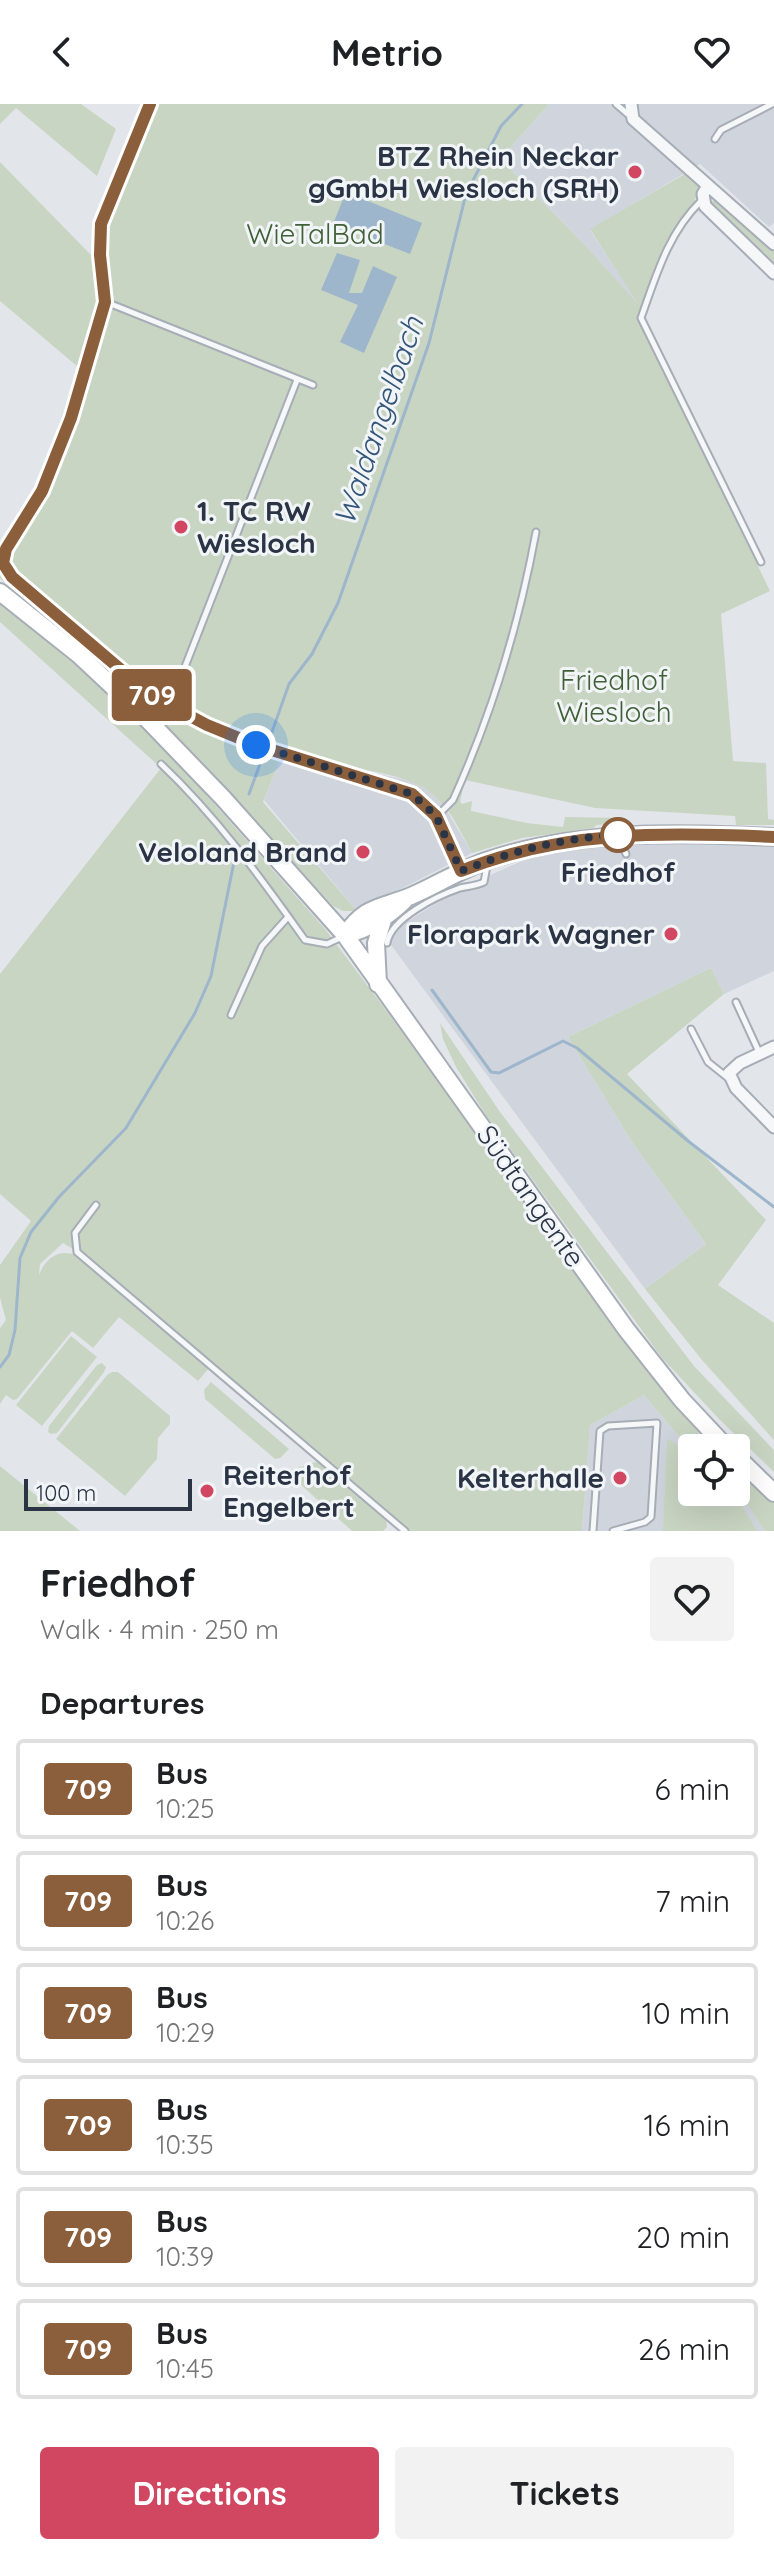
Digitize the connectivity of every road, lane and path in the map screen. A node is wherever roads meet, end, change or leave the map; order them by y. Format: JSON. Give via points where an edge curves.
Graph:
{"nodes":[{"id":1,"x":150,"y":104,"type":"edge"},
{"id":2,"x":616,"y":104,"type":"edge"},
{"id":3,"x":631,"y":104,"type":"edge"},
{"id":4,"x":772,"y":104,"type":"edge"},
{"id":5,"x":633,"y":119,"type":"junction"},
{"id":6,"x":715,"y":139,"type":"dead end"},
{"id":7,"x":708,"y":186,"type":"junction"},
{"id":8,"x":702,"y":201,"type":"junction"},
{"id":9,"x":774,"y":244,"type":"edge"},
{"id":10,"x":774,"y":273,"type":"edge"},
{"id":11,"x":105,"y":302,"type":"junction"},
{"id":12,"x":297,"y":380,"type":"junction"},
{"id":13,"x":313,"y":385,"type":"dead end"},
{"id":14,"x":536,"y":532,"type":"dead end"},
{"id":15,"x":761,"y":562,"type":"dead end"},
{"id":16,"x":0,"y":592,"type":"edge"},
{"id":17,"x":181,"y":677,"type":"dead end"},
{"id":18,"x":161,"y":764,"type":"dead end"},
{"id":19,"x":436,"y":816,"type":"junction"},
{"id":20,"x":617,"y":835,"type":"junction"},
{"id":21,"x":774,"y":837,"type":"edge"},
{"id":22,"x":626,"y":854,"type":"dead end"},
{"id":23,"x":487,"y":861,"type":"junction"},
{"id":24,"x":461,"y":871,"type":"junction"},
{"id":25,"x":409,"y":896,"type":"junction"},
{"id":26,"x":288,"y":917,"type":"junction"},
{"id":27,"x":383,"y":920,"type":"junction"},
{"id":28,"x":345,"y":935,"type":"junction"},
{"id":29,"x":387,"y":943,"type":"dead end"},
{"id":30,"x":378,"y":984,"type":"junction"},
{"id":31,"x":736,"y":1002,"type":"dead end"},
{"id":32,"x":231,"y":1015,"type":"dead end"},
{"id":33,"x":691,"y":1029,"type":"dead end"},
{"id":34,"x":774,"y":1047,"type":"edge"},
{"id":35,"x":760,"y":1053,"type":"junction"},
{"id":36,"x":729,"y":1079,"type":"junction"},
{"id":37,"x":774,"y":1127,"type":"edge"},
{"id":38,"x":96,"y":1205,"type":"dead end"},
{"id":39,"x":714,"y":1434,"type":"edge"},
{"id":40,"x":750,"y":1470,"type":"edge"},
{"id":41,"x":774,"y":1493,"type":"edge"},
{"id":42,"x":402,"y":1529,"type":"edge"},
{"id":43,"x":393,"y":1531,"type":"edge"},
{"id":44,"x":593,"y":1531,"type":"edge"},
{"id":45,"x":613,"y":1531,"type":"edge"}],
"edges":[{"from":1,"to":11,"type":"street","via":[[101,224]]},
{"from":2,"to":5,"type":"lane"},
{"from":3,"to":5,"type":"street"},
{"from":4,"to":6,"type":"lane","via":[[721,130]]},
{"from":5,"to":7,"type":"street"},
{"from":7,"to":8,"type":"street"},
{"from":7,"to":9,"type":"street"},
{"from":8,"to":10,"type":"street"},
{"from":8,"to":15,"type":"lane","via":[[672,236],[641,318]]},
{"from":11,"to":12,"type":"lane"},
{"from":11,"to":19,"type":"street","via":[[48,477],[6,549],[3,563],[12,577],[150,693],[256,745],[398,788]]},
{"from":12,"to":13,"type":"lane"},
{"from":12,"to":17,"type":"lane"},
{"from":14,"to":19,"type":"lane","via":[[504,669],[453,800]]},
{"from":16,"to":28,"type":"main road","name":"Südtangente","via":[[144,716]]},
{"from":18,"to":26,"type":"lane","via":[[233,843]]},
{"from":19,"to":24,"type":"street"},
{"from":20,"to":21,"type":"main road"},
{"from":20,"to":22,"type":"lane"},
{"from":20,"to":23,"type":"main road","via":[[539,846]]},
{"from":23,"to":24,"type":"main road"},
{"from":23,"to":29,"type":"lane","via":[[484,882],[406,916],[389,932]]},
{"from":24,"to":25,"type":"main road"},
{"from":25,"to":27,"type":"main road"},
{"from":25,"to":28,"type":"main road","via":[[375,906]]},
{"from":26,"to":28,"type":"lane","via":[[305,940],[316,944]]},
{"from":26,"to":32,"type":"lane","via":[[262,946]]},
{"from":27,"to":28,"type":"main road"},
{"from":27,"to":30,"type":"main road","via":[[376,943]]},
{"from":28,"to":30,"type":"main road","name":"Südtangente"},
{"from":30,"to":39,"type":"main road","name":"Südtangente","via":[[626,1329]]},
{"from":31,"to":35,"type":"lane"},
{"from":33,"to":36,"type":"lane","via":[[708,1062]]},
{"from":34,"to":35,"type":"street"},
{"from":35,"to":36,"type":"street","via":[[734,1067]]},
{"from":36,"to":37,"type":"street"},
{"from":38,"to":42,"type":"lane","via":[[75,1233],[77,1252]]},
{"from":40,"to":41,"type":"main road"},
{"from":42,"to":43,"type":"lane"},
{"from":44,"to":45,"type":"lane","via":[[600,1431],[657,1423],[651,1517]]}]}
